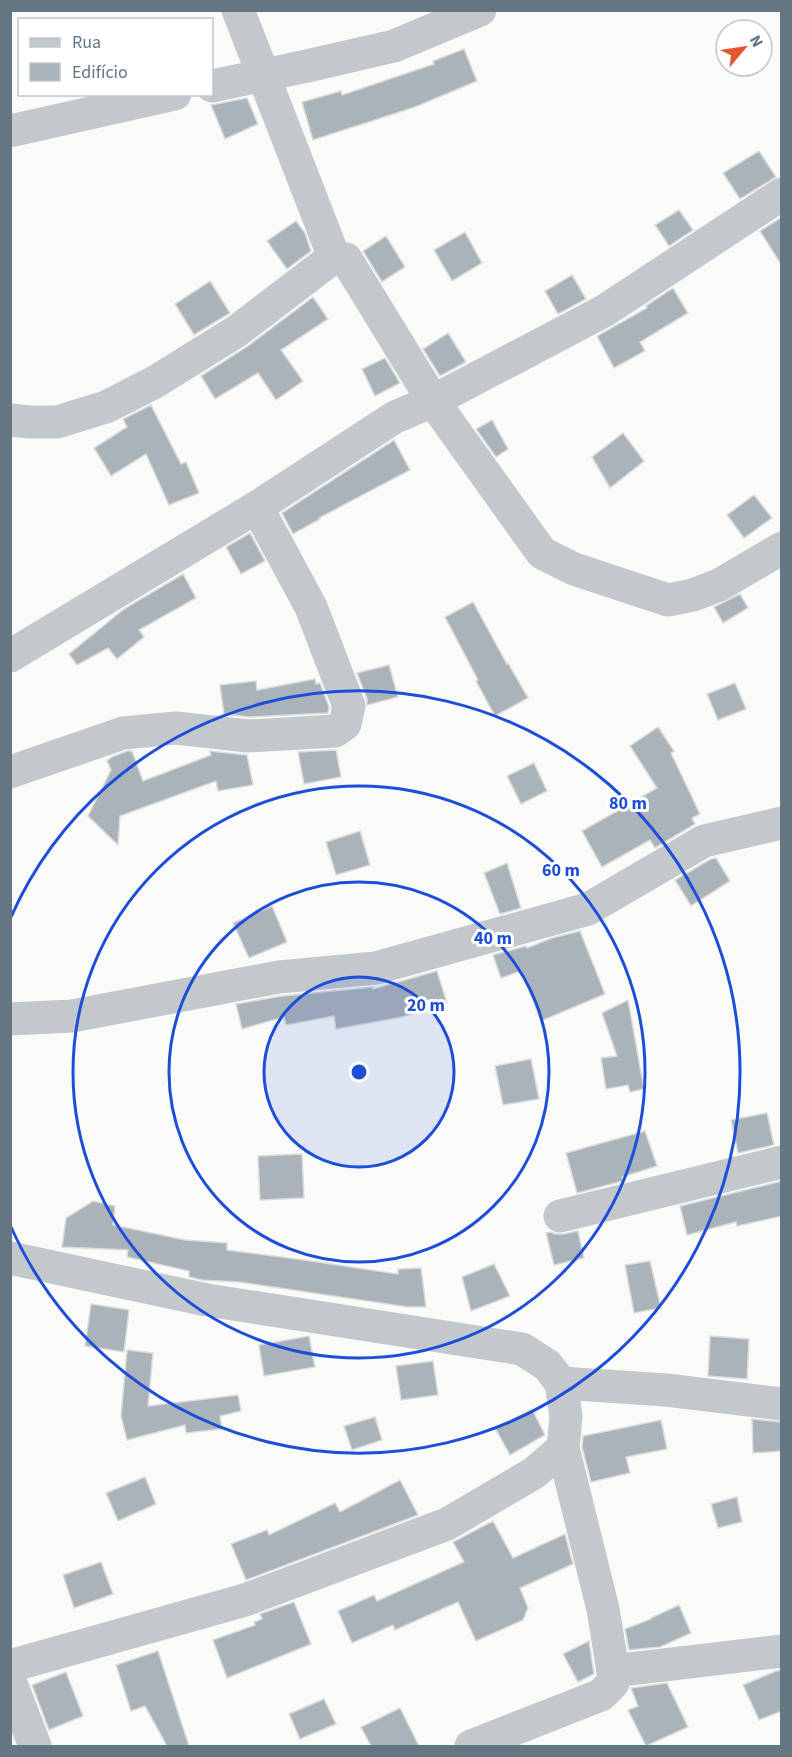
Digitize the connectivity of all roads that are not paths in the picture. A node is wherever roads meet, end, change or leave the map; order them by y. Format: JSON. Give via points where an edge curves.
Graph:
{"nodes":[{"id":1,"x":237,"y":10,"type":"edge"},
{"id":2,"x":480,"y":10,"type":"edge"},
{"id":3,"x":263,"y":75,"type":"junction"},
{"id":4,"x":213,"y":86,"type":"edge"},
{"id":5,"x":166,"y":96,"type":"edge"},
{"id":6,"x":10,"y":131,"type":"edge"},
{"id":7,"x":782,"y":195,"type":"edge"},
{"id":8,"x":334,"y":256,"type":"junction"},
{"id":9,"x":433,"y":401,"type":"junction"},
{"id":10,"x":10,"y":420,"type":"edge"},
{"id":11,"x":257,"y":507,"type":"junction"},
{"id":12,"x":782,"y":548,"type":"edge"},
{"id":13,"x":10,"y":656,"type":"edge"},
{"id":14,"x":10,"y":772,"type":"edge"},
{"id":15,"x":782,"y":823,"type":"edge"},
{"id":16,"x":10,"y":1019,"type":"edge"},
{"id":17,"x":782,"y":1162,"type":"edge"},
{"id":18,"x":560,"y":1216,"type":"dead end"},
{"id":19,"x":10,"y":1258,"type":"edge"},
{"id":20,"x":561,"y":1383,"type":"junction"},
{"id":21,"x":782,"y":1404,"type":"edge"},
{"id":22,"x":563,"y":1448,"type":"junction"},
{"id":23,"x":782,"y":1651,"type":"edge"},
{"id":24,"x":10,"y":1666,"type":"edge"},
{"id":25,"x":613,"y":1671,"type":"junction"},
{"id":26,"x":10,"y":1681,"type":"edge"},
{"id":27,"x":34,"y":1746,"type":"edge"},
{"id":28,"x":471,"y":1746,"type":"edge"}],
"edges":[{"from":1,"to":3,"type":"street"},
{"from":2,"to":3,"type":"street","via":[[393,46]]},
{"from":3,"to":4,"type":"street"},
{"from":3,"to":8,"type":"street"},
{"from":5,"to":6,"type":"street"},
{"from":7,"to":9,"type":"street","via":[[604,311]]},
{"from":8,"to":9,"type":"street","via":[[346,259]]},
{"from":8,"to":10,"type":"street","via":[[237,331],[106,407],[57,422]]},
{"from":9,"to":11,"type":"street","via":[[395,417]]},
{"from":9,"to":12,"type":"street","via":[[542,553],[573,569],[668,600],[719,585]]},
{"from":11,"to":13,"type":"street"},
{"from":11,"to":14,"type":"street","via":[[311,607],[349,706],[345,724],[335,731],[248,736],[176,728],[123,734]]},
{"from":15,"to":16,"type":"street","via":[[704,841],[588,909],[376,968],[279,977],[72,1016]]},
{"from":17,"to":18,"type":"street"},
{"from":19,"to":20,"type":"street","via":[[207,1300],[522,1348],[547,1365]]},
{"from":20,"to":21,"type":"street"},
{"from":20,"to":22,"type":"street","via":[[566,1416]]},
{"from":22,"to":24,"type":"street","via":[[534,1473],[447,1524],[245,1600]]},
{"from":22,"to":25,"type":"street","via":[[603,1609]]},
{"from":23,"to":25,"type":"street"},
{"from":25,"to":28,"type":"street","via":[[613,1683],[602,1695]]},
{"from":26,"to":27,"type":"street"}]}
